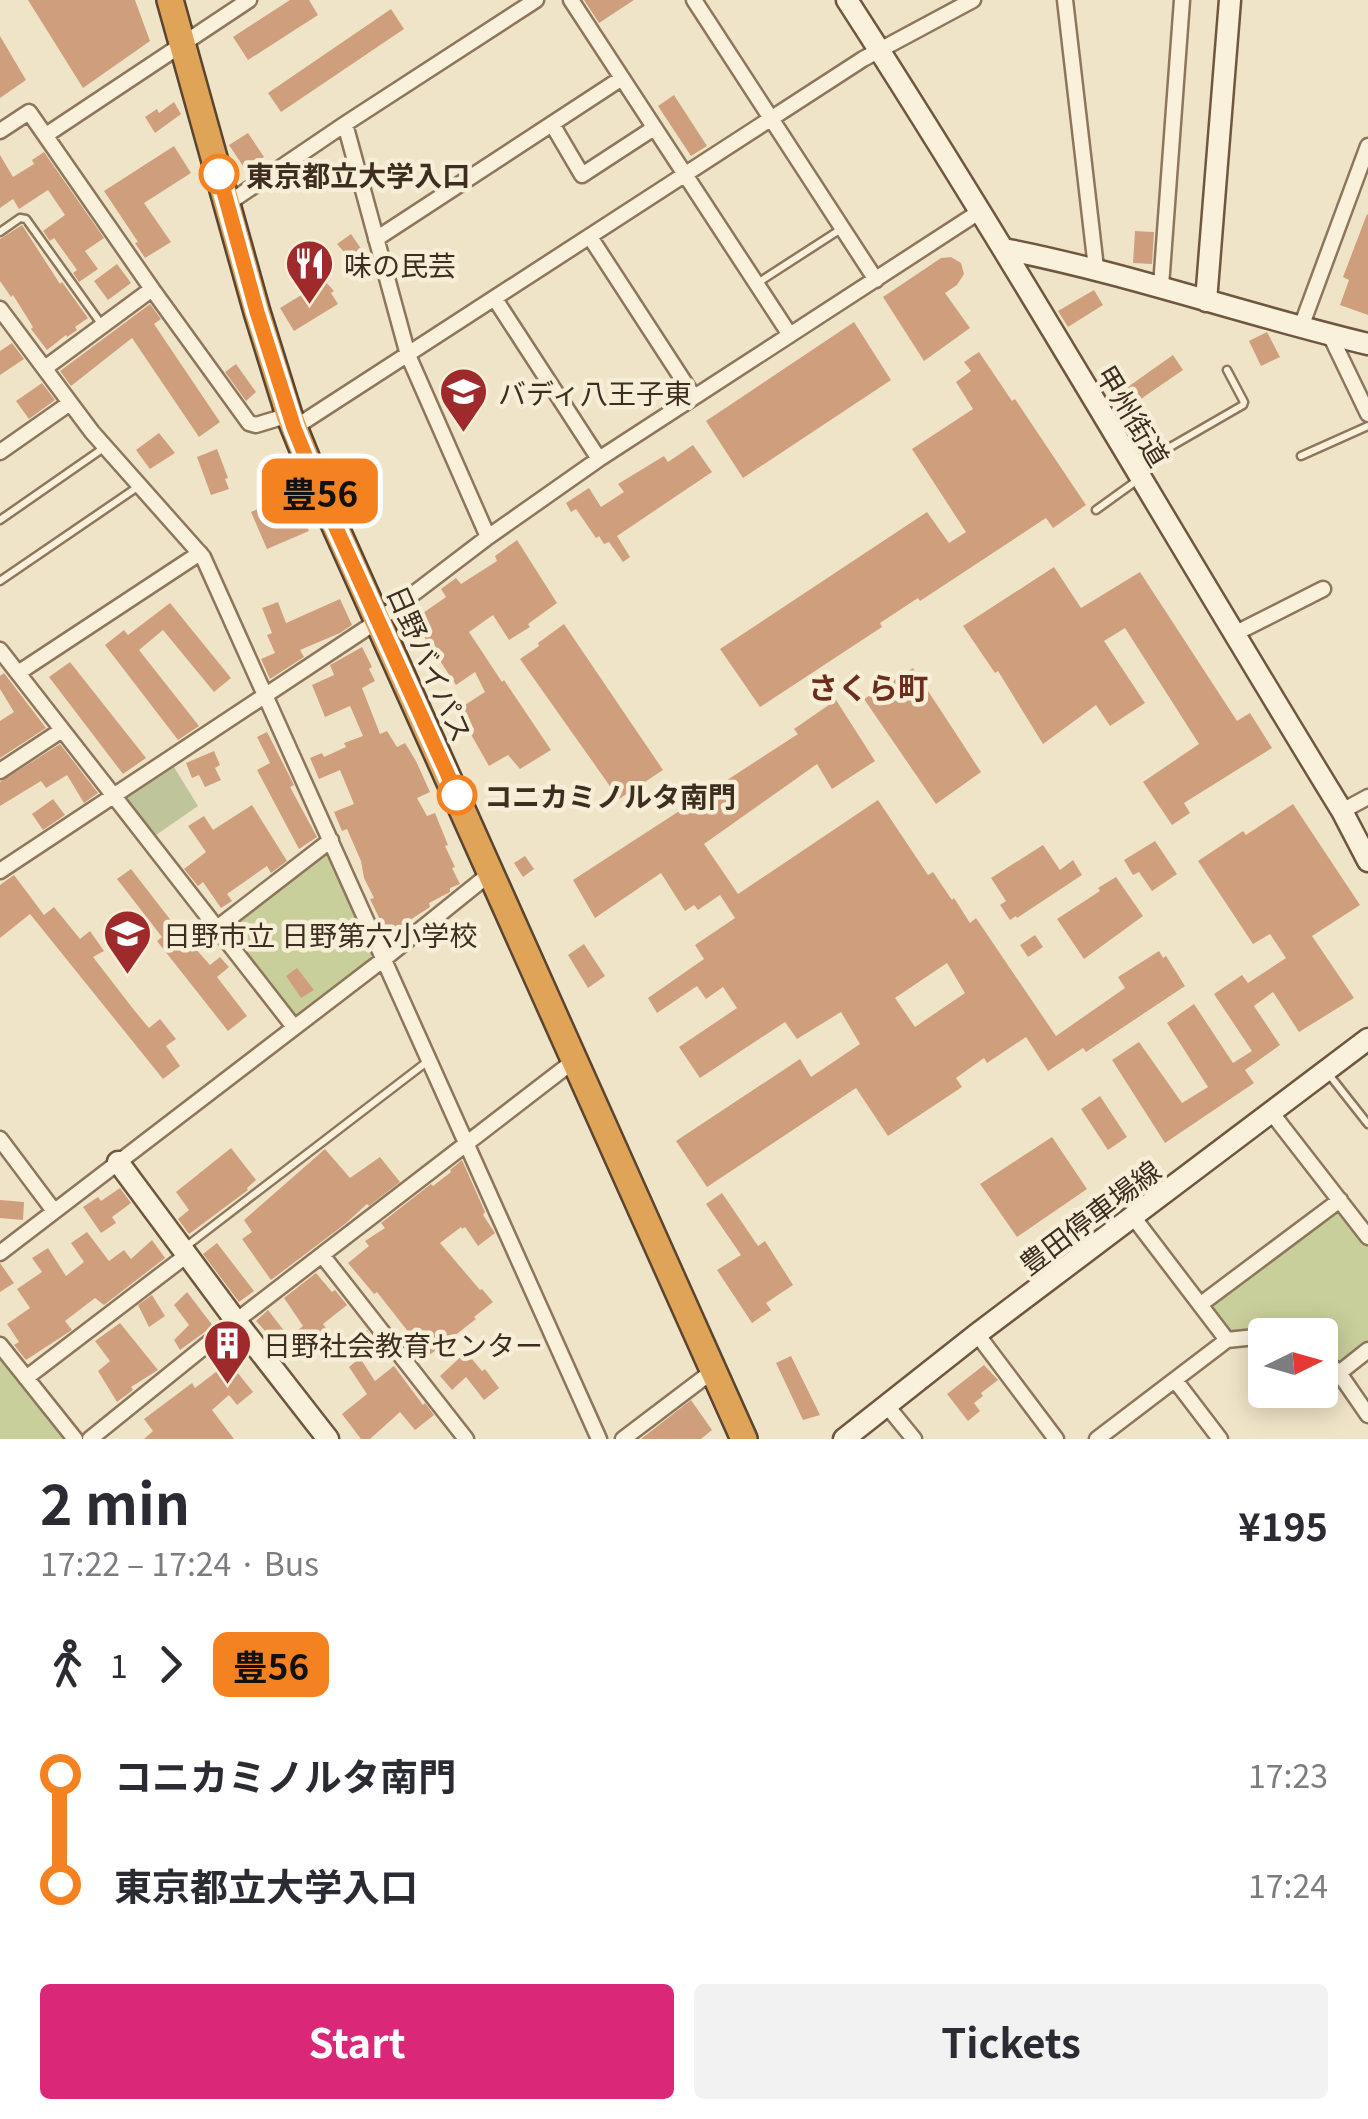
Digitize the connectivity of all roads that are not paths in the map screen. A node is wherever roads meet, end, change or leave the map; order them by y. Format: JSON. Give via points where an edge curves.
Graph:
{"nodes":[{"id":1,"x":170,"y":0,"type":"edge"},
{"id":2,"x":249,"y":0,"type":"edge"},
{"id":3,"x":536,"y":0,"type":"edge"},
{"id":4,"x":572,"y":0,"type":"edge"},
{"id":5,"x":694,"y":0,"type":"edge"},
{"id":6,"x":847,"y":0,"type":"edge"},
{"id":7,"x":973,"y":0,"type":"edge"},
{"id":8,"x":1066,"y":0,"type":"edge"},
{"id":9,"x":1182,"y":0,"type":"edge"},
{"id":10,"x":1230,"y":0,"type":"edge"},
{"id":11,"x":182,"y":44,"type":"junction"},
{"id":12,"x":879,"y":49,"type":"junction"},
{"id":13,"x":622,"y":78,"type":"junction"},
{"id":14,"x":770,"y":118,"type":"junction"},
{"id":15,"x":345,"y":124,"type":"junction"},
{"id":16,"x":552,"y":124,"type":"junction"},
{"id":17,"x":654,"y":128,"type":"junction"},
{"id":18,"x":0,"y":130,"type":"edge"},
{"id":19,"x":46,"y":135,"type":"junction"},
{"id":20,"x":1368,"y":146,"type":"edge"},
{"id":21,"x":686,"y":174,"type":"junction"},
{"id":22,"x":227,"y":204,"type":"junction"},
{"id":23,"x":982,"y":210,"type":"junction"},
{"id":24,"x":842,"y":229,"type":"junction"},
{"id":25,"x":0,"y":232,"type":"edge"},
{"id":26,"x":590,"y":237,"type":"junction"},
{"id":27,"x":376,"y":239,"type":"junction"},
{"id":28,"x":1004,"y":249,"type":"junction"},
{"id":29,"x":1096,"y":268,"type":"junction"},
{"id":30,"x":876,"y":280,"type":"junction"},
{"id":31,"x":756,"y":284,"type":"junction"},
{"id":32,"x":1161,"y":286,"type":"junction"},
{"id":33,"x":152,"y":289,"type":"junction"},
{"id":34,"x":495,"y":299,"type":"junction"},
{"id":35,"x":1206,"y":301,"type":"junction"},
{"id":36,"x":3,"y":320,"type":"edge"},
{"id":37,"x":103,"y":326,"type":"junction"},
{"id":38,"x":1301,"y":327,"type":"junction"},
{"id":39,"x":790,"y":335,"type":"junction"},
{"id":40,"x":1330,"y":335,"type":"junction"},
{"id":41,"x":1368,"y":344,"type":"edge"},
{"id":42,"x":408,"y":355,"type":"junction"},
{"id":43,"x":45,"y":368,"type":"junction"},
{"id":44,"x":1227,"y":370,"type":"dead end"},
{"id":45,"x":694,"y":397,"type":"junction"},
{"id":46,"x":70,"y":402,"type":"junction"},
{"id":47,"x":1368,"y":414,"type":"edge"},
{"id":48,"x":292,"y":422,"type":"junction"},
{"id":49,"x":1368,"y":426,"type":"edge"},
{"id":50,"x":105,"y":447,"type":"junction"},
{"id":51,"x":0,"y":452,"type":"edge"},
{"id":52,"x":1301,"y":456,"type":"dead end"},
{"id":53,"x":599,"y":459,"type":"junction"},
{"id":54,"x":1137,"y":473,"type":"junction"},
{"id":55,"x":139,"y":486,"type":"junction"},
{"id":56,"x":1096,"y":510,"type":"dead end"},
{"id":57,"x":0,"y":520,"type":"edge"},
{"id":58,"x":488,"y":537,"type":"junction"},
{"id":59,"x":200,"y":553,"type":"junction"},
{"id":60,"x":0,"y":582,"type":"edge"},
{"id":61,"x":1324,"y":589,"type":"dead end"},
{"id":62,"x":379,"y":620,"type":"junction"},
{"id":63,"x":1234,"y":634,"type":"junction"},
{"id":64,"x":1,"y":654,"type":"edge"},
{"id":65,"x":18,"y":674,"type":"junction"},
{"id":66,"x":266,"y":694,"type":"junction"},
{"id":67,"x":62,"y":730,"type":"junction"},
{"id":68,"x":0,"y":770,"type":"edge"},
{"id":69,"x":115,"y":796,"type":"junction"},
{"id":70,"x":1368,"y":797,"type":"edge"},
{"id":71,"x":1342,"y":812,"type":"junction"},
{"id":72,"x":331,"y":840,"type":"junction"},
{"id":73,"x":1368,"y":861,"type":"edge"},
{"id":74,"x":0,"y":872,"type":"edge"},
{"id":75,"x":492,"y":872,"type":"junction"},
{"id":76,"x":217,"y":928,"type":"junction"},
{"id":77,"x":384,"y":958,"type":"junction"},
{"id":78,"x":294,"y":1027,"type":"junction"},
{"id":79,"x":1368,"y":1039,"type":"edge"},
{"id":80,"x":429,"y":1060,"type":"junction"},
{"id":81,"x":575,"y":1060,"type":"junction"},
{"id":82,"x":1326,"y":1071,"type":"junction"},
{"id":83,"x":1271,"y":1112,"type":"junction"},
{"id":84,"x":1368,"y":1124,"type":"edge"},
{"id":85,"x":0,"y":1138,"type":"edge"},
{"id":86,"x":465,"y":1144,"type":"junction"},
{"id":87,"x":118,"y":1162,"type":"junction"},
{"id":88,"x":1340,"y":1200,"type":"junction"},
{"id":89,"x":54,"y":1212,"type":"junction"},
{"id":90,"x":1134,"y":1218,"type":"junction"},
{"id":91,"x":1368,"y":1236,"type":"edge"},
{"id":92,"x":185,"y":1252,"type":"junction"},
{"id":93,"x":0,"y":1253,"type":"edge"},
{"id":94,"x":322,"y":1255,"type":"junction"},
{"id":95,"x":1201,"y":1304,"type":"junction"},
{"id":96,"x":236,"y":1321,"type":"junction"},
{"id":97,"x":977,"y":1334,"type":"junction"},
{"id":98,"x":1248,"y":1338,"type":"edge"},
{"id":99,"x":1227,"y":1340,"type":"junction"},
{"id":100,"x":0,"y":1345,"type":"edge"},
{"id":101,"x":1368,"y":1350,"type":"edge"},
{"id":102,"x":714,"y":1370,"type":"junction"},
{"id":103,"x":1339,"y":1373,"type":"joint"},
{"id":104,"x":26,"y":1378,"type":"junction"},
{"id":105,"x":1175,"y":1380,"type":"junction"},
{"id":106,"x":887,"y":1406,"type":"junction"},
{"id":107,"x":1368,"y":1415,"type":"edge"},
{"id":108,"x":76,"y":1439,"type":"edge"},
{"id":109,"x":90,"y":1439,"type":"edge"},
{"id":110,"x":328,"y":1439,"type":"edge"},
{"id":111,"x":466,"y":1439,"type":"edge"},
{"id":112,"x":599,"y":1439,"type":"edge"},
{"id":113,"x":623,"y":1439,"type":"edge"},
{"id":114,"x":744,"y":1439,"type":"edge"},
{"id":115,"x":844,"y":1439,"type":"edge"},
{"id":116,"x":914,"y":1439,"type":"edge"},
{"id":117,"x":1056,"y":1439,"type":"edge"},
{"id":118,"x":1097,"y":1439,"type":"edge"},
{"id":119,"x":1220,"y":1439,"type":"edge"}],
"edges":[{"from":1,"to":11,"type":"highway","name":"日野バイパス"},
{"from":2,"to":11,"type":"street"},
{"from":3,"to":15,"type":"street"},
{"from":4,"to":13,"type":"street"},
{"from":5,"to":14,"type":"street"},
{"from":6,"to":12,"type":"main road","name":"甲州街道"},
{"from":7,"to":12,"type":"street"},
{"from":8,"to":29,"type":"street"},
{"from":9,"to":32,"type":"street"},
{"from":10,"to":35,"type":"main road"},
{"from":11,"to":19,"type":"street"},
{"from":11,"to":22,"type":"highway","name":"日野バイパス"},
{"from":12,"to":14,"type":"street"},
{"from":12,"to":23,"type":"main road","name":"甲州街道"},
{"from":13,"to":16,"type":"street"},
{"from":13,"to":17,"type":"street"},
{"from":14,"to":21,"type":"street"},
{"from":14,"to":24,"type":"street"},
{"from":15,"to":22,"type":"street"},
{"from":15,"to":27,"type":"street"},
{"from":16,"to":17,"type":"street","via":[[582,175]]},
{"from":16,"to":27,"type":"street"},
{"from":17,"to":21,"type":"street"},
{"from":18,"to":19,"type":"street","via":[[30,112]]},
{"from":19,"to":33,"type":"street"},
{"from":20,"to":38,"type":"street"},
{"from":21,"to":26,"type":"street"},
{"from":21,"to":31,"type":"street"},
{"from":22,"to":48,"type":"highway","name":"日野バイパス"},
{"from":23,"to":28,"type":"main road","name":"甲州街道"},
{"from":23,"to":30,"type":"street"},
{"from":24,"to":30,"type":"street"},
{"from":24,"to":31,"type":"lane"},
{"from":25,"to":37,"type":"lane","via":[[26,219]]},
{"from":26,"to":34,"type":"street"},
{"from":26,"to":45,"type":"street"},
{"from":27,"to":42,"type":"street"},
{"from":28,"to":29,"type":"main road"},
{"from":28,"to":54,"type":"main road","name":"甲州街道"},
{"from":29,"to":32,"type":"main road"},
{"from":30,"to":39,"type":"street"},
{"from":31,"to":39,"type":"street"},
{"from":32,"to":35,"type":"main road"},
{"from":33,"to":37,"type":"street"},
{"from":33,"to":48,"type":"street","via":[[249,423]]},
{"from":34,"to":42,"type":"street"},
{"from":34,"to":53,"type":"street"},
{"from":35,"to":38,"type":"main road"},
{"from":36,"to":43,"type":"street"},
{"from":37,"to":43,"type":"street"},
{"from":38,"to":40,"type":"main road"},
{"from":39,"to":45,"type":"street"},
{"from":40,"to":41,"type":"main road"},
{"from":40,"to":47,"type":"street"},
{"from":42,"to":48,"type":"street"},
{"from":42,"to":58,"type":"street"},
{"from":43,"to":46,"type":"street"},
{"from":44,"to":54,"type":"lane","via":[[1243,405]]},
{"from":45,"to":53,"type":"street"},
{"from":46,"to":50,"type":"street"},
{"from":46,"to":51,"type":"street"},
{"from":48,"to":62,"type":"highway","name":"日野バイパス"},
{"from":49,"to":52,"type":"lane"},
{"from":50,"to":55,"type":"street"},
{"from":50,"to":57,"type":"lane"},
{"from":53,"to":58,"type":"street"},
{"from":54,"to":56,"type":"lane"},
{"from":54,"to":63,"type":"main road","name":"甲州街道"},
{"from":55,"to":59,"type":"street"},
{"from":55,"to":60,"type":"lane"},
{"from":58,"to":62,"type":"street"},
{"from":59,"to":65,"type":"street"},
{"from":59,"to":66,"type":"street"},
{"from":61,"to":63,"type":"street","via":[[1292,595]]},
{"from":62,"to":66,"type":"street"},
{"from":62,"to":75,"type":"highway","name":"日野バイパス"},
{"from":63,"to":71,"type":"main road","name":"甲州街道"},
{"from":64,"to":65,"type":"street"},
{"from":65,"to":67,"type":"street"},
{"from":66,"to":69,"type":"street"},
{"from":66,"to":72,"type":"street"},
{"from":67,"to":68,"type":"street"},
{"from":67,"to":69,"type":"street"},
{"from":69,"to":74,"type":"street"},
{"from":69,"to":76,"type":"street"},
{"from":70,"to":71,"type":"street"},
{"from":71,"to":73,"type":"main road","name":"甲州街道"},
{"from":72,"to":76,"type":"street"},
{"from":72,"to":77,"type":"street"},
{"from":75,"to":77,"type":"street"},
{"from":75,"to":81,"type":"highway","name":"日野バイパス"},
{"from":76,"to":78,"type":"street"},
{"from":77,"to":78,"type":"street"},
{"from":77,"to":80,"type":"street"},
{"from":78,"to":87,"type":"street"},
{"from":79,"to":82,"type":"main road","name":"豊田停車場線"},
{"from":80,"to":86,"type":"street"},
{"from":80,"to":92,"type":"lane"},
{"from":81,"to":86,"type":"street"},
{"from":81,"to":102,"type":"highway","name":"日野バイパス"},
{"from":82,"to":83,"type":"main road","name":"豊田停車場線"},
{"from":82,"to":84,"type":"lane"},
{"from":83,"to":88,"type":"street"},
{"from":83,"to":90,"type":"main road","name":"豊田停車場線"},
{"from":85,"to":89,"type":"street"},
{"from":86,"to":94,"type":"street"},
{"from":86,"to":112,"type":"street"},
{"from":87,"to":89,"type":"street"},
{"from":87,"to":92,"type":"main road"},
{"from":88,"to":91,"type":"street"},
{"from":88,"to":95,"type":"street"},
{"from":89,"to":93,"type":"street"},
{"from":90,"to":95,"type":"street"},
{"from":90,"to":97,"type":"main road","name":"豊田停車場線"},
{"from":92,"to":96,"type":"main road"},
{"from":92,"to":104,"type":"street"},
{"from":94,"to":96,"type":"street"},
{"from":94,"to":111,"type":"street"},
{"from":95,"to":99,"type":"street"},
{"from":96,"to":109,"type":"street"},
{"from":96,"to":110,"type":"main road"},
{"from":97,"to":106,"type":"main road","name":"豊田停車場線"},
{"from":97,"to":117,"type":"street"},
{"from":98,"to":99,"type":"street"},
{"from":99,"to":105,"type":"street"},
{"from":100,"to":104,"type":"street"},
{"from":101,"to":103,"type":"street"},
{"from":102,"to":113,"type":"street"},
{"from":102,"to":114,"type":"highway","name":"日野バイパス"},
{"from":103,"to":107,"type":"street"},
{"from":104,"to":108,"type":"street"},
{"from":105,"to":118,"type":"street"},
{"from":105,"to":119,"type":"street"},
{"from":106,"to":115,"type":"main road","name":"豊田停車場線"},
{"from":106,"to":116,"type":"street"}]}
